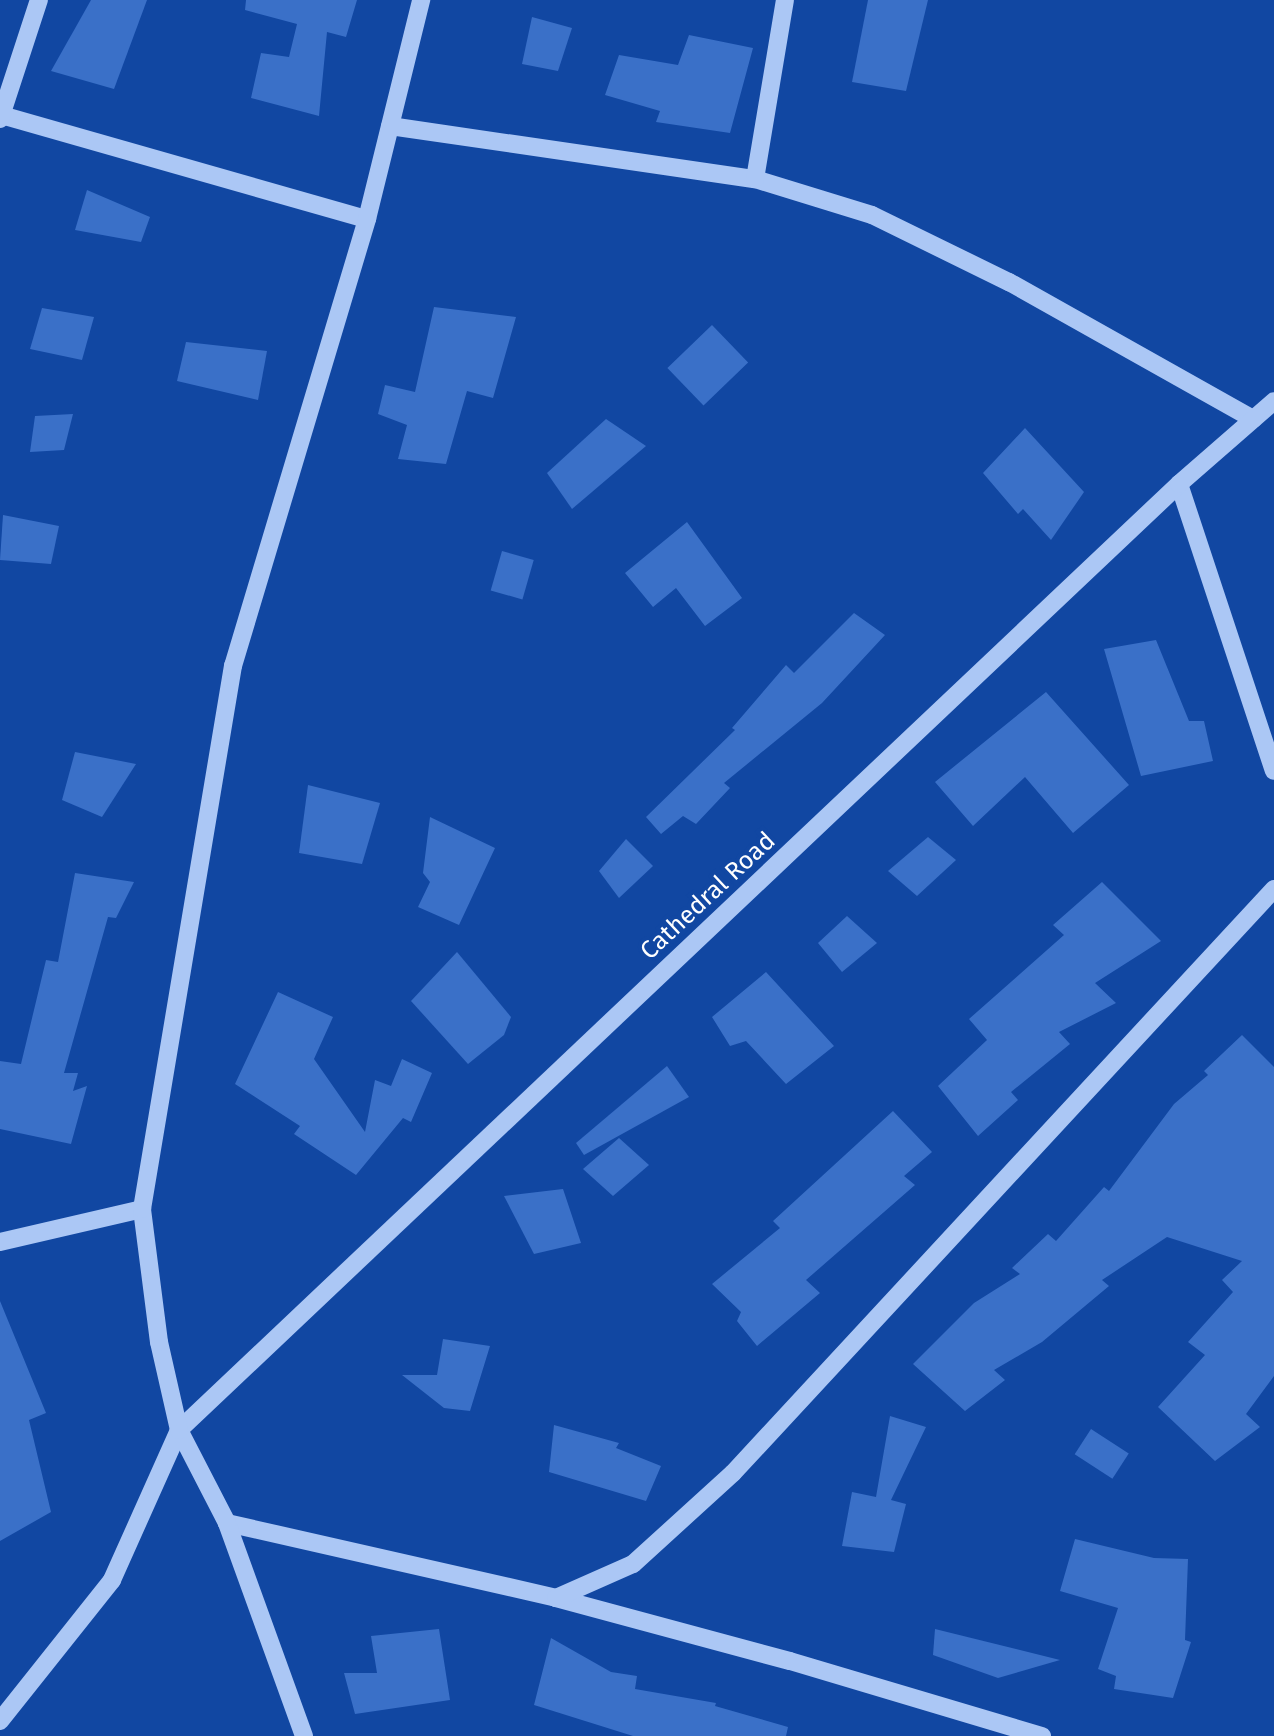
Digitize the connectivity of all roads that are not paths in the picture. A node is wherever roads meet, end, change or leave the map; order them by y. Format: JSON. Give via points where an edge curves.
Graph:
{"nodes":[{"id":1,"x":39,"y":0,"type":"edge"},
{"id":2,"x":421,"y":0,"type":"edge"},
{"id":3,"x":785,"y":0,"type":"edge"},
{"id":4,"x":1,"y":117,"type":"edge"},
{"id":5,"x":390,"y":126,"type":"junction"},
{"id":6,"x":755,"y":179,"type":"junction"},
{"id":7,"x":367,"y":219,"type":"junction"},
{"id":8,"x":1274,"y":401,"type":"edge"},
{"id":9,"x":1252,"y":419,"type":"junction"},
{"id":10,"x":1179,"y":484,"type":"junction"},
{"id":11,"x":1274,"y":771,"type":"edge"},
{"id":12,"x":1274,"y":889,"type":"edge"},
{"id":13,"x":142,"y":1209,"type":"junction"},
{"id":14,"x":0,"y":1242,"type":"edge"},
{"id":15,"x":179,"y":1430,"type":"junction"},
{"id":16,"x":226,"y":1524,"type":"junction"},
{"id":17,"x":556,"y":1598,"type":"junction"},
{"id":18,"x":0,"y":1721,"type":"edge"},
{"id":19,"x":304,"y":1736,"type":"edge"},
{"id":20,"x":1042,"y":1736,"type":"edge"}],
"edges":[{"from":1,"to":4,"type":"street"},
{"from":2,"to":5,"type":"street"},
{"from":3,"to":6,"type":"street"},
{"from":4,"to":7,"type":"street"},
{"from":5,"to":6,"type":"street"},
{"from":5,"to":7,"type":"street"},
{"from":6,"to":9,"type":"street","via":[[889,223],[1009,282]]},
{"from":7,"to":13,"type":"street","via":[[233,666]]},
{"from":8,"to":9,"type":"street","name":"Cathedral Road"},
{"from":9,"to":10,"type":"street","name":"Cathedral Road"},
{"from":10,"to":11,"type":"street"},
{"from":10,"to":15,"type":"street","name":"Cathedral Road"},
{"from":12,"to":17,"type":"street","via":[[733,1473],[633,1564]]},
{"from":13,"to":14,"type":"street"},
{"from":13,"to":15,"type":"street"},
{"from":15,"to":16,"type":"street"},
{"from":15,"to":18,"type":"street","via":[[112,1580]]},
{"from":16,"to":17,"type":"street"},
{"from":16,"to":19,"type":"street"},
{"from":17,"to":20,"type":"street"}]}
